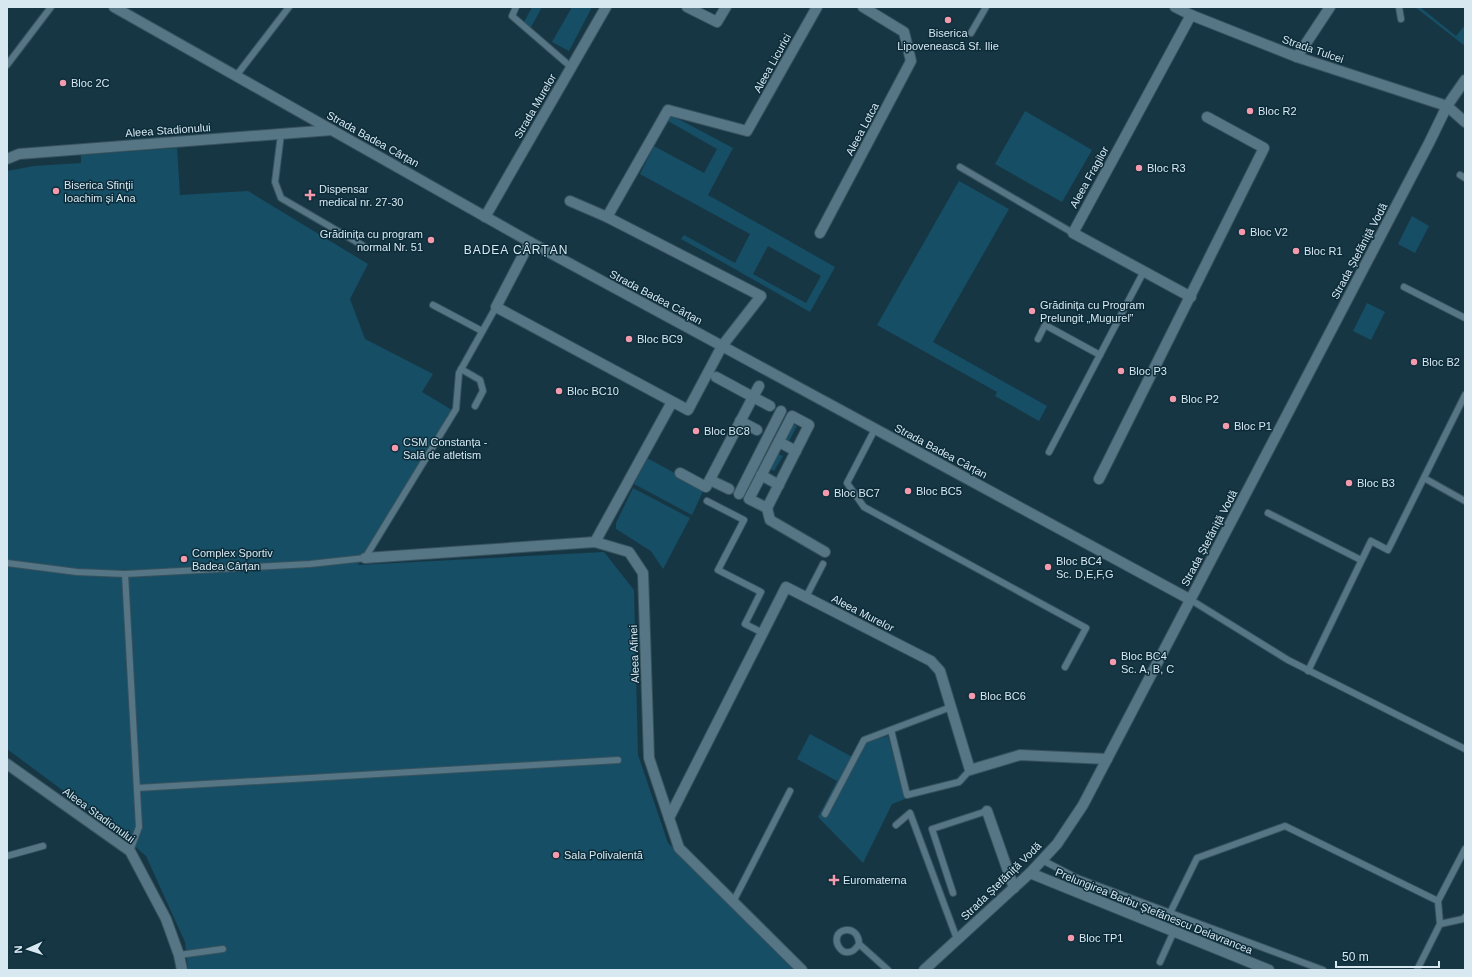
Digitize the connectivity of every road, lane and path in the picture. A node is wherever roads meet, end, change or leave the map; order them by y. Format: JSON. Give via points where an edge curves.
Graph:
{"nodes":[{"id":1,"x":51,"y":7,"type":"edge"},
{"id":2,"x":114,"y":7,"type":"edge"},
{"id":3,"x":289,"y":7,"type":"edge"},
{"id":4,"x":516,"y":7,"type":"edge"},
{"id":5,"x":606,"y":7,"type":"edge"},
{"id":6,"x":687,"y":7,"type":"edge"},
{"id":7,"x":726,"y":7,"type":"edge"},
{"id":8,"x":817,"y":7,"type":"edge"},
{"id":9,"x":863,"y":7,"type":"edge"},
{"id":10,"x":986,"y":7,"type":"edge"},
{"id":11,"x":1175,"y":7,"type":"edge"},
{"id":12,"x":1330,"y":7,"type":"edge"},
{"id":13,"x":1399,"y":7,"type":"edge"},
{"id":14,"x":1191,"y":15,"type":"junction"},
{"id":15,"x":1401,"y":19,"type":"dead end"},
{"id":16,"x":970,"y":33,"type":"dead end"},
{"id":17,"x":1298,"y":57,"type":"junction"},
{"id":18,"x":7,"y":65,"type":"edge"},
{"id":19,"x":571,"y":67,"type":"junction"},
{"id":20,"x":236,"y":76,"type":"junction"},
{"id":21,"x":1465,"y":80,"type":"edge"},
{"id":22,"x":1447,"y":106,"type":"junction"},
{"id":23,"x":1207,"y":117,"type":"dead end"},
{"id":24,"x":1465,"y":122,"type":"edge"},
{"id":25,"x":332,"y":130,"type":"junction"},
{"id":26,"x":281,"y":134,"type":"junction"},
{"id":27,"x":7,"y":159,"type":"edge"},
{"id":28,"x":960,"y":167,"type":"dead end"},
{"id":29,"x":570,"y":201,"type":"dead end"},
{"id":30,"x":485,"y":216,"type":"junction"},
{"id":31,"x":607,"y":217,"type":"junction"},
{"id":32,"x":1072,"y":233,"type":"junction"},
{"id":33,"x":820,"y":234,"type":"dead end"},
{"id":34,"x":530,"y":242,"type":"junction"},
{"id":35,"x":367,"y":248,"type":"dead end"},
{"id":36,"x":1144,"y":271,"type":"junction"},
{"id":37,"x":1404,"y":287,"type":"dead end"},
{"id":38,"x":1191,"y":296,"type":"junction"},
{"id":39,"x":433,"y":305,"type":"dead end"},
{"id":40,"x":496,"y":307,"type":"junction"},
{"id":41,"x":1465,"y":318,"type":"edge"},
{"id":42,"x":482,"y":331,"type":"junction"},
{"id":43,"x":1038,"y":339,"type":"dead end"},
{"id":44,"x":722,"y":346,"type":"junction"},
{"id":45,"x":1100,"y":355,"type":"junction"},
{"id":46,"x":461,"y":369,"type":"junction"},
{"id":47,"x":716,"y":377,"type":"dead end"},
{"id":48,"x":759,"y":386,"type":"dead end"},
{"id":49,"x":1465,"y":395,"type":"edge"},
{"id":50,"x":753,"y":397,"type":"junction"},
{"id":51,"x":672,"y":402,"type":"junction"},
{"id":52,"x":475,"y":406,"type":"dead end"},
{"id":53,"x":770,"y":406,"type":"dead end"},
{"id":54,"x":781,"y":411,"type":"dead end"},
{"id":55,"x":740,"y":421,"type":"junction"},
{"id":56,"x":874,"y":429,"type":"junction"},
{"id":57,"x":757,"y":430,"type":"dead end"},
{"id":58,"x":779,"y":442,"type":"junction"},
{"id":59,"x":796,"y":450,"type":"junction"},
{"id":60,"x":1049,"y":452,"type":"dead end"},
{"id":61,"x":680,"y":473,"type":"dead end"},
{"id":62,"x":761,"y":475,"type":"junction"},
{"id":63,"x":1424,"y":478,"type":"junction"},
{"id":64,"x":1099,"y":479,"type":"dead end"},
{"id":65,"x":710,"y":480,"type":"junction"},
{"id":66,"x":779,"y":485,"type":"junction"},
{"id":67,"x":729,"y":489,"type":"dead end"},
{"id":68,"x":739,"y":494,"type":"dead end"},
{"id":69,"x":707,"y":501,"type":"dead end"},
{"id":70,"x":1465,"y":501,"type":"edge"},
{"id":71,"x":767,"y":508,"type":"junction"},
{"id":72,"x":1268,"y":513,"type":"dead end"},
{"id":73,"x":595,"y":542,"type":"junction"},
{"id":74,"x":825,"y":552,"type":"dead end"},
{"id":75,"x":365,"y":558,"type":"junction"},
{"id":76,"x":1361,"y":560,"type":"junction"},
{"id":77,"x":7,"y":563,"type":"edge"},
{"id":78,"x":823,"y":564,"type":"dead end"},
{"id":79,"x":125,"y":574,"type":"junction"},
{"id":80,"x":806,"y":597,"type":"junction"},
{"id":81,"x":1191,"y":600,"type":"junction"},
{"id":82,"x":762,"y":633,"type":"junction"},
{"id":83,"x":1065,"y":667,"type":"dead end"},
{"id":84,"x":1308,"y":671,"type":"junction"},
{"id":85,"x":951,"y":707,"type":"junction"},
{"id":86,"x":891,"y":730,"type":"junction"},
{"id":87,"x":1465,"y":749,"type":"edge"},
{"id":88,"x":1107,"y":759,"type":"junction"},
{"id":89,"x":618,"y":760,"type":"dead end"},
{"id":90,"x":7,"y":764,"type":"edge"},
{"id":91,"x":970,"y":770,"type":"junction"},
{"id":92,"x":137,"y":788,"type":"junction"},
{"id":93,"x":790,"y":791,"type":"dead end"},
{"id":94,"x":987,"y":811,"type":"joint"},
{"id":95,"x":825,"y":814,"type":"dead end"},
{"id":96,"x":669,"y":818,"type":"junction"},
{"id":97,"x":896,"y":825,"type":"dead end"},
{"id":98,"x":43,"y":846,"type":"dead end"},
{"id":99,"x":1465,"y":849,"type":"edge"},
{"id":100,"x":130,"y":851,"type":"junction"},
{"id":101,"x":7,"y":856,"type":"edge"},
{"id":102,"x":1042,"y":860,"type":"junction"},
{"id":103,"x":1030,"y":873,"type":"junction"},
{"id":104,"x":1014,"y":888,"type":"junction"},
{"id":105,"x":953,"y":893,"type":"dead end"},
{"id":106,"x":1438,"y":901,"type":"junction"},
{"id":107,"x":733,"y":902,"type":"junction"},
{"id":108,"x":1170,"y":913,"type":"junction"},
{"id":109,"x":1465,"y":917,"type":"edge"},
{"id":110,"x":1440,"y":924,"type":"junction"},
{"id":111,"x":1174,"y":931,"type":"junction"},
{"id":112,"x":958,"y":939,"type":"junction"},
{"id":113,"x":859,"y":944,"type":"dead end"},
{"id":114,"x":223,"y":949,"type":"dead end"},
{"id":115,"x":180,"y":955,"type":"junction"},
{"id":116,"x":1160,"y":962,"type":"dead end"},
{"id":117,"x":1254,"y":967,"type":"edge"},
{"id":118,"x":182,"y":970,"type":"edge"},
{"id":119,"x":802,"y":970,"type":"edge"},
{"id":120,"x":888,"y":970,"type":"edge"},
{"id":121,"x":924,"y":970,"type":"edge"},
{"id":122,"x":1269,"y":970,"type":"edge"},
{"id":123,"x":1323,"y":970,"type":"edge"},
{"id":124,"x":1417,"y":970,"type":"edge"}],
"edges":[{"from":1,"to":18,"type":"lane"},
{"from":2,"to":20,"type":"street","name":"Strada Badea Cârțan"},
{"from":3,"to":20,"type":"lane"},
{"from":4,"to":19,"type":"lane","via":[[512,16]]},
{"from":5,"to":19,"type":"street","name":"Strada Murelor"},
{"from":6,"to":7,"type":"street","via":[[717,22]]},
{"from":8,"to":31,"type":"street","name":"Aleea Licurici","via":[[748,131],[668,110]]},
{"from":9,"to":33,"type":"street","name":"Aleea Lotca","via":[[904,32],[910,61]]},
{"from":10,"to":16,"type":"lane"},
{"from":11,"to":14,"type":"street","name":"Strada Tulcei"},
{"from":12,"to":17,"type":"street"},
{"from":13,"to":15,"type":"lane"},
{"from":14,"to":17,"type":"street","name":"Strada Tulcei"},
{"from":14,"to":32,"type":"street","name":"Aleea Fragilor"},
{"from":17,"to":22,"type":"street","name":"Strada Tulcei"},
{"from":19,"to":30,"type":"street","name":"Strada Murelor"},
{"from":20,"to":25,"type":"street","name":"Strada Badea Cârțan"},
{"from":21,"to":22,"type":"street","name":"Strada Ștefăniță Vodă"},
{"from":22,"to":24,"type":"street"},
{"from":22,"to":81,"type":"street","name":"Strada Ștefăniță Vodă"},
{"from":23,"to":38,"type":"street","via":[[1264,148]]},
{"from":25,"to":26,"type":"street","name":"Aleea Stadionului"},
{"from":25,"to":30,"type":"street","name":"Strada Badea Cârțan"},
{"from":26,"to":27,"type":"street","name":"Aleea Stadionului","via":[[19,154]]},
{"from":26,"to":35,"type":"lane","via":[[275,182],[281,198]]},
{"from":28,"to":32,"type":"lane"},
{"from":29,"to":31,"type":"street"},
{"from":30,"to":34,"type":"street","name":"Strada Badea Cârțan"},
{"from":31,"to":44,"type":"street","via":[[761,296]]},
{"from":32,"to":36,"type":"street"},
{"from":34,"to":40,"type":"street"},
{"from":34,"to":44,"type":"street","name":"Strada Badea Cârțan"},
{"from":36,"to":38,"type":"street"},
{"from":36,"to":45,"type":"lane"},
{"from":37,"to":41,"type":"lane"},
{"from":38,"to":64,"type":"street"},
{"from":39,"to":42,"type":"lane"},
{"from":40,"to":42,"type":"lane"},
{"from":40,"to":51,"type":"street"},
{"from":42,"to":46,"type":"lane"},
{"from":43,"to":45,"type":"lane","via":[[1045,325]]},
{"from":44,"to":51,"type":"street","via":[[688,410]]},
{"from":44,"to":56,"type":"street","name":"Strada Badea Cârțan"},
{"from":45,"to":60,"type":"lane"},
{"from":46,"to":52,"type":"lane","via":[[480,380],[483,391]]},
{"from":46,"to":75,"type":"lane","via":[[456,409]]},
{"from":47,"to":50,"type":"street"},
{"from":48,"to":50,"type":"street"},
{"from":49,"to":63,"type":"lane"},
{"from":50,"to":53,"type":"street"},
{"from":50,"to":55,"type":"street"},
{"from":51,"to":73,"type":"street"},
{"from":54,"to":68,"type":"street"},
{"from":55,"to":57,"type":"street"},
{"from":55,"to":65,"type":"street"},
{"from":56,"to":81,"type":"street","name":"Strada Badea Cârțan"},
{"from":56,"to":83,"type":"lane","via":[[847,484],[864,507],[1086,628]]},
{"from":58,"to":59,"type":"street"},
{"from":58,"to":59,"type":"street","via":[[792,416],[809,425]]},
{"from":58,"to":62,"type":"street"},
{"from":59,"to":66,"type":"street"},
{"from":61,"to":65,"type":"street","via":[[706,487]]},
{"from":62,"to":66,"type":"street"},
{"from":62,"to":71,"type":"street","via":[[749,499]]},
{"from":63,"to":70,"type":"lane"},
{"from":63,"to":76,"type":"lane","via":[[1388,550],[1370,541]]},
{"from":65,"to":67,"type":"street"},
{"from":66,"to":71,"type":"street"},
{"from":69,"to":82,"type":"lane","via":[[744,520],[718,570],[761,592],[745,624]]},
{"from":71,"to":74,"type":"street","via":[[770,520]]},
{"from":72,"to":76,"type":"lane"},
{"from":73,"to":75,"type":"street","name":"Aleea Afinei"},
{"from":73,"to":96,"type":"street","name":"Aleea Afinei","via":[[629,552],[643,573],[649,758]]},
{"from":75,"to":79,"type":"lane","via":[[310,564]]},
{"from":76,"to":84,"type":"lane"},
{"from":77,"to":79,"type":"lane","via":[[77,572]]},
{"from":78,"to":80,"type":"lane"},
{"from":79,"to":92,"type":"lane"},
{"from":80,"to":82,"type":"street","name":"Aleea Murelor","via":[[786,587]]},
{"from":80,"to":85,"type":"street","name":"Aleea Murelor","via":[[931,661],[940,671]]},
{"from":81,"to":84,"type":"lane"},
{"from":81,"to":88,"type":"street","name":"Strada Ștefăniță Vodă"},
{"from":82,"to":96,"type":"street","name":"Aleea Murelor"},
{"from":84,"to":87,"type":"lane"},
{"from":85,"to":86,"type":"lane"},
{"from":85,"to":91,"type":"street","name":"Aleea Murelor"},
{"from":86,"to":91,"type":"lane","via":[[907,795],[959,782]]},
{"from":86,"to":95,"type":"lane","via":[[864,740]]},
{"from":88,"to":91,"type":"street","via":[[1020,755]]},
{"from":88,"to":102,"type":"street","name":"Strada Ștefăniță Vodă","via":[[1084,805],[1057,844]]},
{"from":89,"to":92,"type":"lane"},
{"from":90,"to":100,"type":"street","name":"Aleea Stadionului"},
{"from":92,"to":100,"type":"lane","via":[[139,827]]},
{"from":93,"to":107,"type":"lane"},
{"from":94,"to":104,"type":"street"},
{"from":94,"to":105,"type":"lane","via":[[932,829]]},
{"from":96,"to":107,"type":"street","name":"Aleea Afinei","via":[[679,848]]},
{"from":97,"to":112,"type":"lane","via":[[910,813]]},
{"from":98,"to":101,"type":"lane"},
{"from":99,"to":106,"type":"lane"},
{"from":100,"to":115,"type":"street","name":"Aleea Stadionului","via":[[166,919]]},
{"from":102,"to":103,"type":"street","name":"Strada Ștefăniță Vodă"},
{"from":102,"to":108,"type":"lane","via":[[1076,878]]},
{"from":103,"to":104,"type":"street","name":"Strada Ștefăniță Vodă"},
{"from":103,"to":111,"type":"street","name":"Prelungirea Barbu Ștefănescu Delavrancea"},
{"from":104,"to":112,"type":"street","name":"Strada Ștefăniță Vodă"},
{"from":106,"to":108,"type":"lane","via":[[1284,826],[1197,858]]},
{"from":106,"to":110,"type":"lane"},
{"from":107,"to":119,"type":"street","name":"Aleea Afinei"},
{"from":108,"to":123,"type":"lane"},
{"from":109,"to":110,"type":"lane"},
{"from":110,"to":124,"type":"lane"},
{"from":111,"to":116,"type":"lane"},
{"from":111,"to":117,"type":"street","name":"Prelungirea Barbu Ștefănescu Delavrancea"},
{"from":112,"to":121,"type":"street","name":"Strada Ștefăniță Vodă"},
{"from":113,"to":120,"type":"lane"},
{"from":114,"to":115,"type":"lane"},
{"from":115,"to":118,"type":"street","name":"Aleea Stadionului"},
{"from":117,"to":122,"type":"street","name":"Prelungirea Barbu Ștefănescu Delavrancea"}]}
